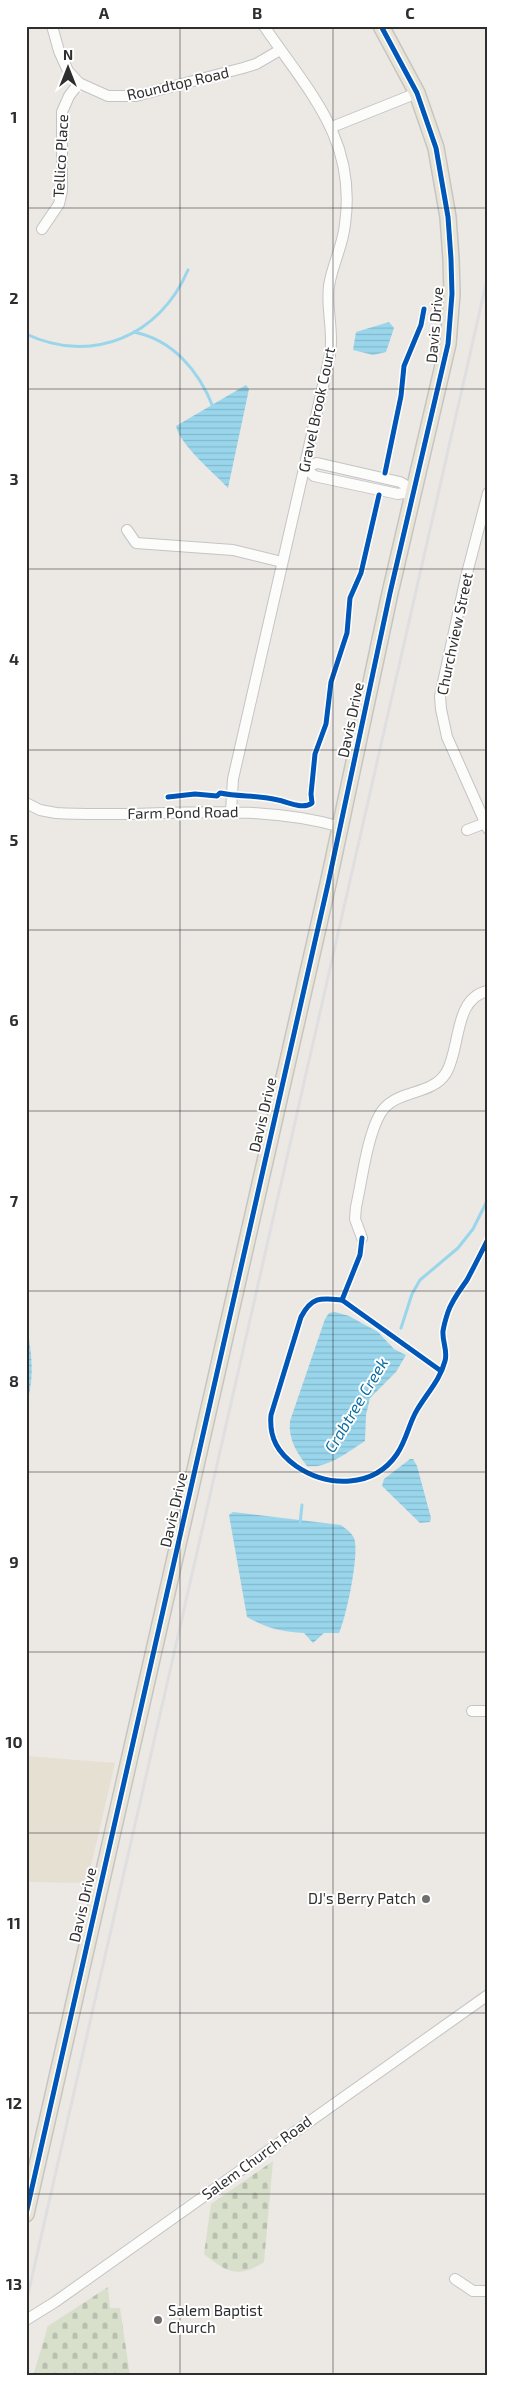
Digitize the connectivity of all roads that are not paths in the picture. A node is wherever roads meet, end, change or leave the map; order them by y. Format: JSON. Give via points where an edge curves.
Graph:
{"nodes":[{"id":1,"x":52,"y":26,"type":"edge"},
{"id":2,"x":264,"y":26,"type":"edge"},
{"id":3,"x":381,"y":26,"type":"edge"},
{"id":4,"x":280,"y":50,"type":"junction"},
{"id":5,"x":79,"y":83,"type":"junction"},
{"id":6,"x":417,"y":93,"type":"junction"},
{"id":7,"x":332,"y":127,"type":"junction"},
{"id":8,"x":42,"y":229,"type":"dead end"},
{"id":9,"x":305,"y":467,"type":"junction"},
{"id":10,"x":415,"y":491,"type":"junction"},
{"id":11,"x":488,"y":493,"type":"edge"},
{"id":12,"x":127,"y":530,"type":"dead end"},
{"id":13,"x":282,"y":562,"type":"junction"},
{"id":14,"x":26,"y":803,"type":"edge"},
{"id":15,"x":231,"y":811,"type":"junction"},
{"id":16,"x":487,"y":825,"type":"edge"},
{"id":17,"x":341,"y":827,"type":"junction"},
{"id":18,"x":467,"y":830,"type":"dead end"},
{"id":19,"x":488,"y":992,"type":"edge"},
{"id":20,"x":362,"y":1238,"type":"dead end"},
{"id":21,"x":472,"y":1711,"type":"dead end"},
{"id":22,"x":488,"y":1711,"type":"edge"},
{"id":23,"x":488,"y":1995,"type":"edge"},
{"id":24,"x":26,"y":2214,"type":"edge"},
{"id":25,"x":455,"y":2279,"type":"dead end"},
{"id":26,"x":488,"y":2291,"type":"edge"},
{"id":27,"x":26,"y":2320,"type":"edge"}],
"edges":[{"from":1,"to":5,"type":"street","name":"Roundtop Road","via":[[63,62]]},
{"from":2,"to":4,"type":"street","name":"Gravel Brook Court"},
{"from":3,"to":6,"type":"main road","name":"Davis Drive"},
{"from":4,"to":5,"type":"street","name":"Roundtop Road","via":[[256,64],[136,96],[108,96]]},
{"from":4,"to":7,"type":"street","name":"Gravel Brook Court"},
{"from":5,"to":8,"type":"street","name":"Tellico Place","via":[[62,112],[62,191],[59,204]]},
{"from":6,"to":7,"type":"street"},
{"from":6,"to":10,"type":"main road","name":"Davis Drive","via":[[436,148],[443,182],[452,294],[447,350]]},
{"from":7,"to":9,"type":"street","name":"Gravel Brook Court","via":[[345,173],[346,223],[329,286],[332,343]]},
{"from":9,"to":10,"type":"street","via":[[314,476],[380,491],[398,494]]},
{"from":9,"to":13,"type":"street","name":"Gravel Brook Court"},
{"from":10,"to":17,"type":"main road","name":"Davis Drive"},
{"from":11,"to":16,"type":"street","name":"Churchview Street","via":[[440,696],[447,736]]},
{"from":12,"to":13,"type":"street","via":[[136,543],[233,550]]},
{"from":13,"to":15,"type":"street","name":"Gravel Brook Court","via":[[233,779]]},
{"from":14,"to":15,"type":"street","name":"Farm Pond Road","via":[[40,810],[79,815]]},
{"from":15,"to":17,"type":"street","name":"Farm Pond Road"},
{"from":16,"to":18,"type":"street"},
{"from":17,"to":24,"type":"main road","name":"Davis Drive"},
{"from":19,"to":20,"type":"street","via":[[474,998],[466,1010],[450,1066],[443,1078],[427,1089],[394,1100],[380,1114],[373,1130],[356,1207],[355,1219]]},
{"from":21,"to":22,"type":"street"},
{"from":23,"to":27,"type":"street","name":"Salem Church Road"},
{"from":25,"to":26,"type":"street","via":[[473,2291]]}]}
